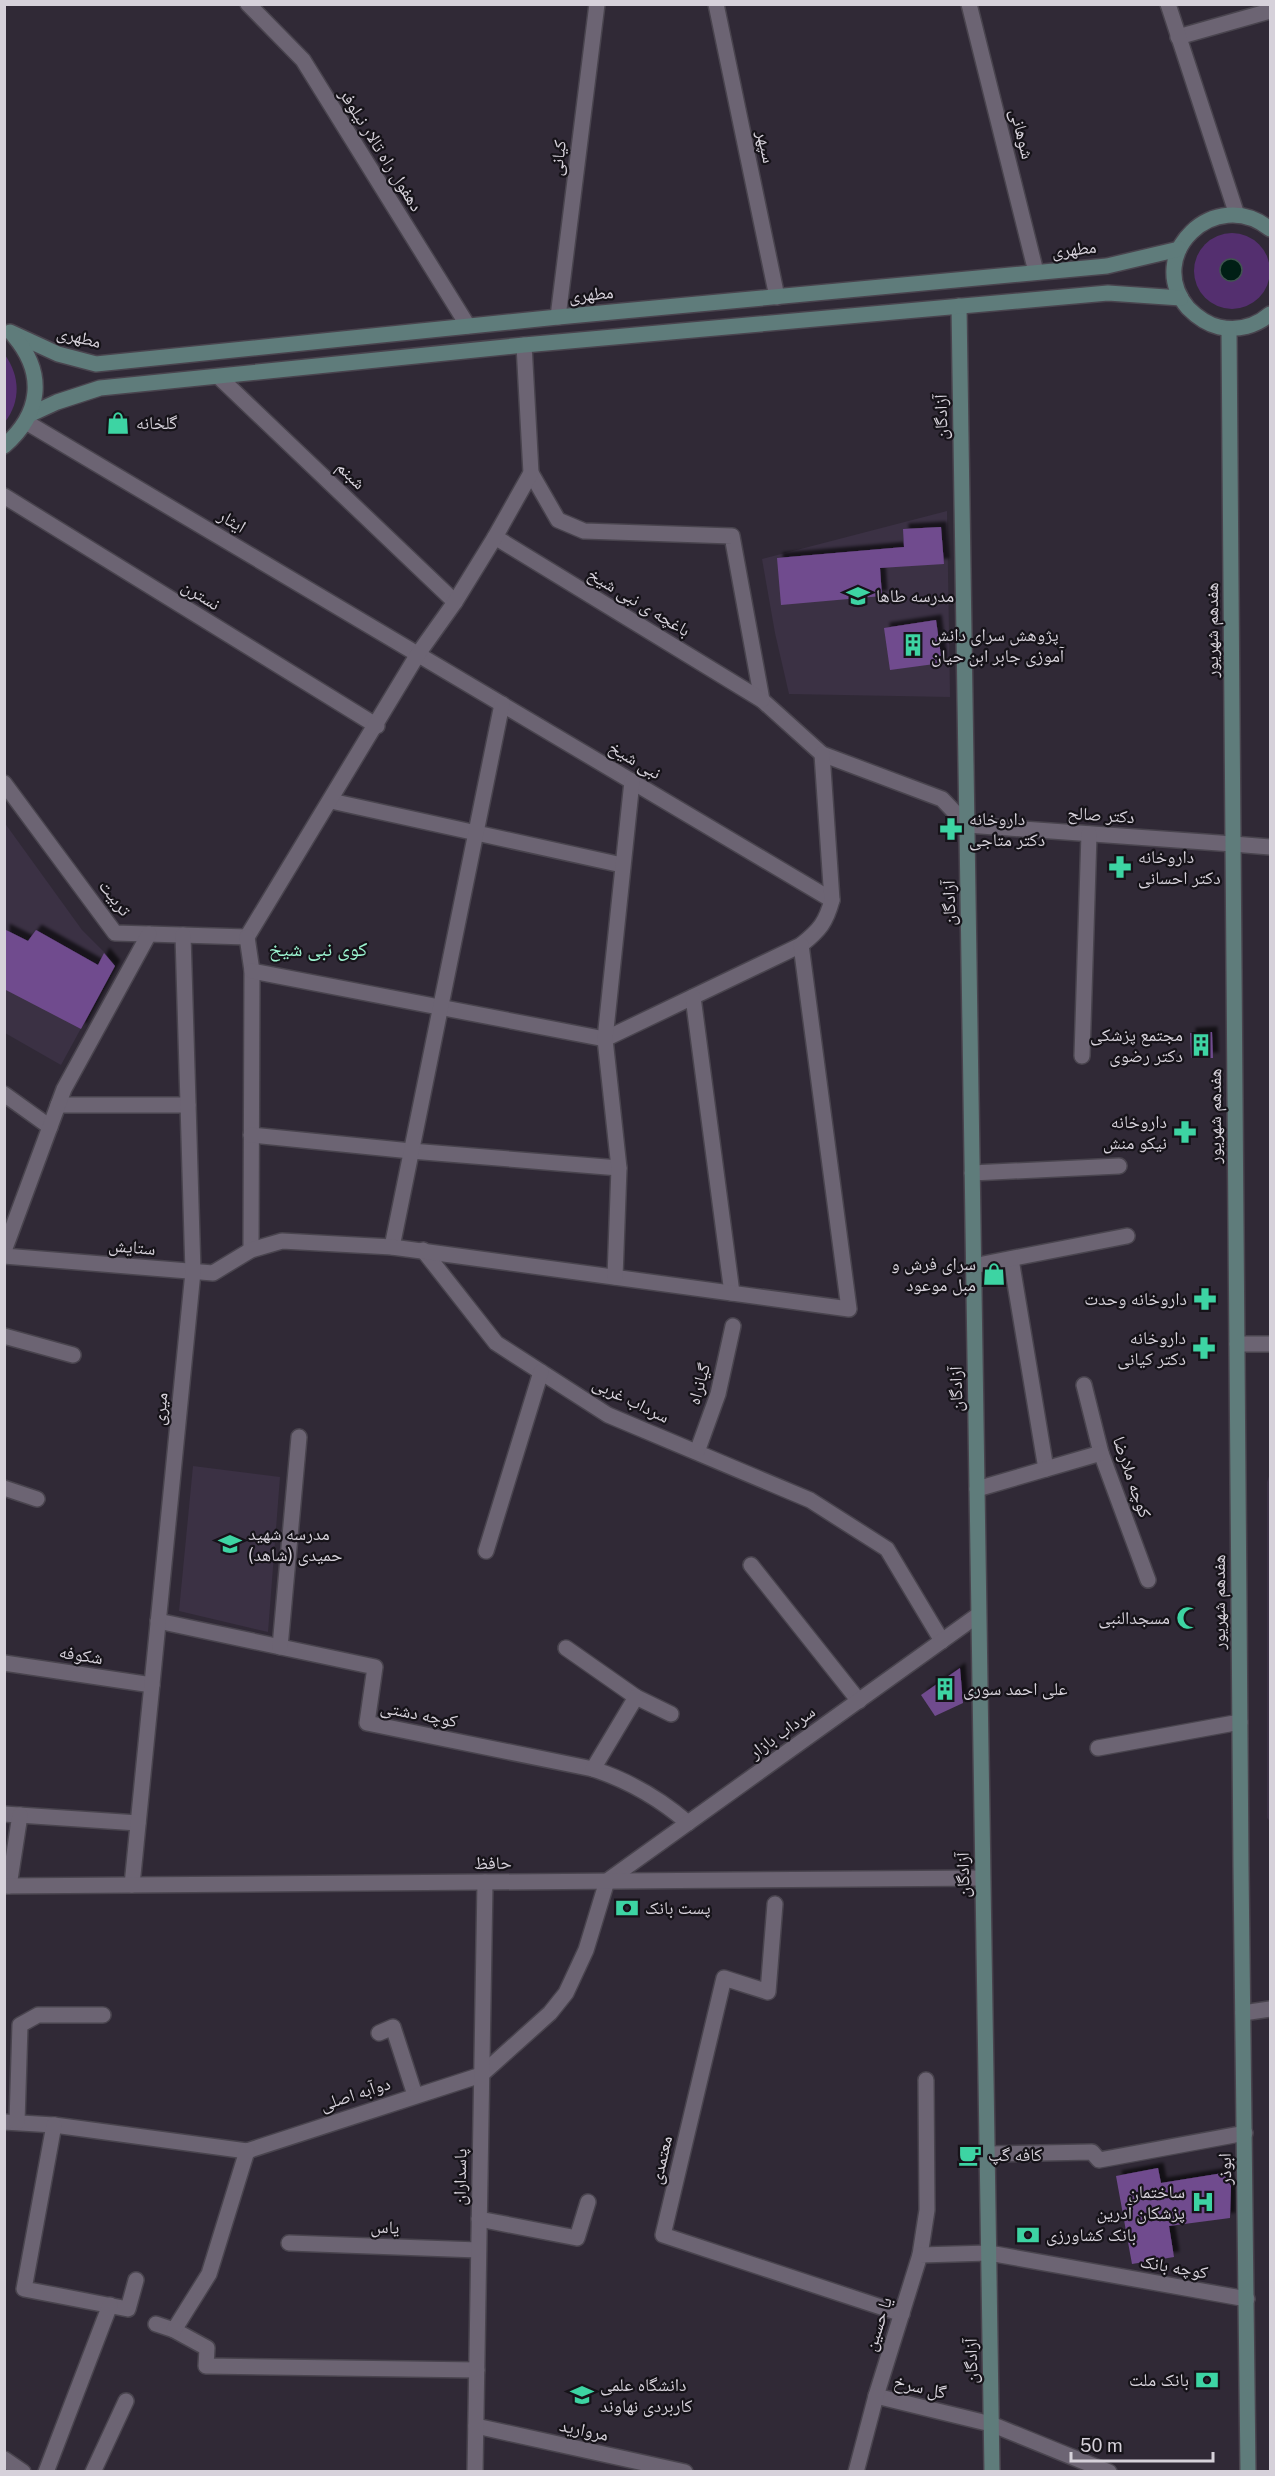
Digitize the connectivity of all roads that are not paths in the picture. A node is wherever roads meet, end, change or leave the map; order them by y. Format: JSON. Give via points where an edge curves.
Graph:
{"nodes":[{"id":1,"x":248,"y":4,"type":"edge"},
{"id":2,"x":597,"y":4,"type":"edge"},
{"id":3,"x":716,"y":4,"type":"edge"},
{"id":4,"x":969,"y":4,"type":"edge"},
{"id":5,"x":1168,"y":4,"type":"edge"},
{"id":6,"x":1270,"y":11,"type":"edge"},
{"id":7,"x":1178,"y":37,"type":"junction"},
{"id":8,"x":1237,"y":214,"type":"junction"},
{"id":9,"x":1270,"y":214,"type":"edge"},
{"id":10,"x":1254,"y":219,"type":"junction"},
{"id":11,"x":1270,"y":230,"type":"edge"},
{"id":12,"x":1179,"y":249,"type":"junction"},
{"id":13,"x":1036,"y":273,"type":"junction"},
{"id":14,"x":777,"y":297,"type":"junction"},
{"id":15,"x":1181,"y":298,"type":"junction"},
{"id":16,"x":959,"y":306,"type":"junction"},
{"id":17,"x":1270,"y":314,"type":"edge"},
{"id":18,"x":558,"y":317,"type":"junction"},
{"id":19,"x":468,"y":326,"type":"junction"},
{"id":20,"x":1229,"y":329,"type":"junction"},
{"id":21,"x":7,"y":331,"type":"edge"},
{"id":22,"x":524,"y":345,"type":"junction"},
{"id":23,"x":219,"y":377,"type":"junction"},
{"id":24,"x":28,"y":418,"type":"junction"},
{"id":25,"x":4,"y":446,"type":"edge"},
{"id":26,"x":531,"y":473,"type":"junction"},
{"id":27,"x":4,"y":496,"type":"edge"},
{"id":28,"x":495,"y":537,"type":"junction"},
{"id":29,"x":455,"y":602,"type":"junction"},
{"id":30,"x":418,"y":654,"type":"junction"},
{"id":31,"x":762,"y":700,"type":"junction"},
{"id":32,"x":502,"y":704,"type":"junction"},
{"id":33,"x":377,"y":726,"type":"junction"},
{"id":34,"x":822,"y":753,"type":"junction"},
{"id":35,"x":632,"y":781,"type":"junction"},
{"id":36,"x":4,"y":783,"type":"edge"},
{"id":37,"x":332,"y":801,"type":"junction"},
{"id":38,"x":967,"y":825,"type":"junction"},
{"id":39,"x":474,"y":833,"type":"junction"},
{"id":40,"x":1089,"y":834,"type":"junction"},
{"id":41,"x":1233,"y":844,"type":"junction"},
{"id":42,"x":1270,"y":847,"type":"edge"},
{"id":43,"x":622,"y":866,"type":"junction"},
{"id":44,"x":832,"y":900,"type":"junction"},
{"id":45,"x":149,"y":934,"type":"junction"},
{"id":46,"x":183,"y":935,"type":"junction"},
{"id":47,"x":247,"y":938,"type":"junction"},
{"id":48,"x":801,"y":945,"type":"junction"},
{"id":49,"x":252,"y":971,"type":"junction"},
{"id":50,"x":693,"y":997,"type":"junction"},
{"id":51,"x":440,"y":1006,"type":"junction"},
{"id":52,"x":605,"y":1039,"type":"junction"},
{"id":53,"x":1082,"y":1056,"type":"dead end"},
{"id":54,"x":4,"y":1094,"type":"edge"},
{"id":55,"x":58,"y":1105,"type":"junction"},
{"id":56,"x":188,"y":1105,"type":"junction"},
{"id":57,"x":50,"y":1127,"type":"junction"},
{"id":58,"x":251,"y":1135,"type":"junction"},
{"id":59,"x":411,"y":1151,"type":"junction"},
{"id":60,"x":1119,"y":1166,"type":"dead end"},
{"id":61,"x":619,"y":1168,"type":"junction"},
{"id":62,"x":972,"y":1173,"type":"junction"},
{"id":63,"x":1127,"y":1236,"type":"dead end"},
{"id":64,"x":392,"y":1246,"type":"junction"},
{"id":65,"x":251,"y":1250,"type":"junction"},
{"id":66,"x":423,"y":1250,"type":"junction"},
{"id":67,"x":4,"y":1251,"type":"edge"},
{"id":68,"x":4,"y":1256,"type":"edge"},
{"id":69,"x":1011,"y":1259,"type":"junction"},
{"id":70,"x":973,"y":1266,"type":"junction"},
{"id":71,"x":193,"y":1272,"type":"junction"},
{"id":72,"x":615,"y":1277,"type":"junction"},
{"id":73,"x":732,"y":1293,"type":"junction"},
{"id":74,"x":734,"y":1326,"type":"dead end"},
{"id":75,"x":4,"y":1336,"type":"edge"},
{"id":76,"x":1237,"y":1344,"type":"junction"},
{"id":77,"x":1270,"y":1344,"type":"edge"},
{"id":78,"x":74,"y":1355,"type":"dead end"},
{"id":79,"x":541,"y":1372,"type":"junction"},
{"id":80,"x":1084,"y":1385,"type":"dead end"},
{"id":81,"x":299,"y":1437,"type":"dead end"},
{"id":82,"x":697,"y":1452,"type":"junction"},
{"id":83,"x":1101,"y":1453,"type":"junction"},
{"id":84,"x":1046,"y":1469,"type":"junction"},
{"id":85,"x":4,"y":1488,"type":"edge"},
{"id":86,"x":977,"y":1489,"type":"junction"},
{"id":87,"x":37,"y":1499,"type":"dead end"},
{"id":88,"x":486,"y":1551,"type":"dead end"},
{"id":89,"x":751,"y":1565,"type":"dead end"},
{"id":90,"x":1148,"y":1580,"type":"dead end"},
{"id":91,"x":978,"y":1615,"type":"junction"},
{"id":92,"x":158,"y":1621,"type":"junction"},
{"id":93,"x":942,"y":1641,"type":"junction"},
{"id":94,"x":280,"y":1647,"type":"junction"},
{"id":95,"x":566,"y":1648,"type":"dead end"},
{"id":96,"x":4,"y":1662,"type":"edge"},
{"id":97,"x":152,"y":1685,"type":"junction"},
{"id":98,"x":636,"y":1697,"type":"junction"},
{"id":99,"x":858,"y":1701,"type":"junction"},
{"id":100,"x":671,"y":1714,"type":"dead end"},
{"id":101,"x":1240,"y":1722,"type":"junction"},
{"id":102,"x":1098,"y":1748,"type":"dead end"},
{"id":103,"x":593,"y":1769,"type":"junction"},
{"id":104,"x":4,"y":1814,"type":"edge"},
{"id":105,"x":20,"y":1815,"type":"junction"},
{"id":106,"x":138,"y":1823,"type":"junction"},
{"id":107,"x":688,"y":1823,"type":"junction"},
{"id":108,"x":1241,"y":1867,"type":"joint"},
{"id":109,"x":982,"y":1878,"type":"junction"},
{"id":110,"x":608,"y":1881,"type":"junction"},
{"id":111,"x":484,"y":1882,"type":"junction"},
{"id":112,"x":132,"y":1885,"type":"junction"},
{"id":113,"x":7,"y":1886,"type":"edge"},
{"id":114,"x":775,"y":1904,"type":"dead end"},
{"id":115,"x":1270,"y":2009,"type":"edge"},
{"id":116,"x":1243,"y":2013,"type":"junction"},
{"id":117,"x":103,"y":2015,"type":"dead end"},
{"id":118,"x":379,"y":2033,"type":"dead end"},
{"id":119,"x":482,"y":2075,"type":"junction"},
{"id":120,"x":926,"y":2080,"type":"dead end"},
{"id":121,"x":415,"y":2095,"type":"junction"},
{"id":122,"x":11,"y":2122,"type":"edge"},
{"id":123,"x":54,"y":2125,"type":"junction"},
{"id":124,"x":1245,"y":2133,"type":"junction"},
{"id":125,"x":247,"y":2151,"type":"junction"},
{"id":126,"x":987,"y":2154,"type":"junction"},
{"id":127,"x":588,"y":2202,"type":"dead end"},
{"id":128,"x":479,"y":2219,"type":"junction"},
{"id":129,"x":290,"y":2243,"type":"dead end"},
{"id":130,"x":478,"y":2250,"type":"junction"},
{"id":131,"x":988,"y":2253,"type":"junction"},
{"id":132,"x":920,"y":2255,"type":"junction"},
{"id":133,"x":136,"y":2280,"type":"dead end"},
{"id":134,"x":1247,"y":2299,"type":"junction"},
{"id":135,"x":110,"y":2305,"type":"junction"},
{"id":136,"x":902,"y":2314,"type":"junction"},
{"id":137,"x":156,"y":2324,"type":"dead end"},
{"id":138,"x":174,"y":2330,"type":"junction"},
{"id":139,"x":477,"y":2370,"type":"junction"},
{"id":140,"x":876,"y":2397,"type":"junction"},
{"id":141,"x":126,"y":2401,"type":"dead end"},
{"id":142,"x":992,"y":2424,"type":"junction"},
{"id":143,"x":476,"y":2426,"type":"junction"},
{"id":144,"x":4,"y":2459,"type":"edge"},
{"id":145,"x":23,"y":2472,"type":"edge"},
{"id":146,"x":46,"y":2472,"type":"edge"},
{"id":147,"x":93,"y":2472,"type":"edge"},
{"id":148,"x":475,"y":2472,"type":"edge"},
{"id":149,"x":685,"y":2472,"type":"edge"},
{"id":150,"x":856,"y":2472,"type":"edge"},
{"id":151,"x":992,"y":2472,"type":"edge"},
{"id":152,"x":1109,"y":2472,"type":"edge"},
{"id":153,"x":1248,"y":2472,"type":"edge"}],
"edges":[{"from":1,"to":19,"type":"street","name":"دهفول راه تالار نیلوفر","via":[[303,60]]},
{"from":2,"to":18,"type":"street","name":"کیانی"},
{"from":3,"to":14,"type":"street","name":"سپهر"},
{"from":4,"to":13,"type":"street","name":"شوهانی"},
{"from":5,"to":7,"type":"street"},
{"from":6,"to":7,"type":"street"},
{"from":7,"to":8,"type":"street"},
{"from":8,"to":10,"type":"main road"},
{"from":8,"to":12,"type":"main road","via":[[1202,222]]},
{"from":9,"to":10,"type":"main road"},
{"from":10,"to":11,"type":"main road"},
{"from":12,"to":13,"type":"main road","name":"مطهری","via":[[1107,266]]},
{"from":12,"to":15,"type":"main road","via":[[1175,267]]},
{"from":13,"to":14,"type":"main road","name":"مطهری"},
{"from":14,"to":18,"type":"main road","name":"مطهری"},
{"from":15,"to":16,"type":"main road","via":[[1108,293]]},
{"from":15,"to":20,"type":"main road","via":[[1195,316]]},
{"from":16,"to":22,"type":"main road"},
{"from":16,"to":38,"type":"main road","name":"آزادگان"},
{"from":17,"to":20,"type":"main road","via":[[1246,327]]},
{"from":18,"to":19,"type":"main road","name":"مطهری"},
{"from":19,"to":21,"type":"main road","name":"مطهری","via":[[96,364],[58,354]]},
{"from":20,"to":41,"type":"main road","name":"هفدهم شهریور"},
{"from":21,"to":24,"type":"main road","via":[[25,349],[34,370],[36,392]]},
{"from":22,"to":23,"type":"main road"},
{"from":22,"to":26,"type":"street"},
{"from":23,"to":24,"type":"main road","via":[[100,388],[57,402]]},
{"from":23,"to":29,"type":"street","name":"شبنم"},
{"from":24,"to":25,"type":"main road"},
{"from":24,"to":30,"type":"street","name":"ایثار"},
{"from":26,"to":28,"type":"street"},
{"from":26,"to":31,"type":"street","via":[[558,520],[584,531],[732,536]]},
{"from":27,"to":33,"type":"street","name":"نسترن"},
{"from":28,"to":29,"type":"street"},
{"from":28,"to":31,"type":"street","name":"باغچه ی نبی شیخ"},
{"from":29,"to":30,"type":"street"},
{"from":30,"to":32,"type":"street","name":"نبی شیخ"},
{"from":30,"to":33,"type":"street"},
{"from":31,"to":34,"type":"street","name":"باغچه ی نبی شیخ"},
{"from":32,"to":35,"type":"street","name":"نبی شیخ"},
{"from":32,"to":39,"type":"street"},
{"from":33,"to":37,"type":"street"},
{"from":34,"to":38,"type":"street","via":[[942,799]]},
{"from":34,"to":44,"type":"street"},
{"from":35,"to":43,"type":"street"},
{"from":35,"to":44,"type":"street","name":"نبی شیخ"},
{"from":36,"to":45,"type":"street","name":"تربیت","via":[[115,933]]},
{"from":37,"to":39,"type":"street"},
{"from":37,"to":47,"type":"street"},
{"from":38,"to":40,"type":"street","name":"دکتر صالح"},
{"from":38,"to":62,"type":"main road","name":"آزادگان"},
{"from":39,"to":43,"type":"street"},
{"from":39,"to":51,"type":"street"},
{"from":40,"to":41,"type":"street","name":"دکتر صالح"},
{"from":40,"to":53,"type":"street"},
{"from":41,"to":42,"type":"street","name":"دکتر صالح"},
{"from":41,"to":76,"type":"main road","name":"هفدهم شهریور"},
{"from":43,"to":52,"type":"street"},
{"from":44,"to":48,"type":"street","via":[[818,932]]},
{"from":45,"to":46,"type":"street","name":"تربیت"},
{"from":45,"to":55,"type":"street"},
{"from":46,"to":47,"type":"street","name":"تربیت"},
{"from":46,"to":56,"type":"street","name":"میری"},
{"from":47,"to":49,"type":"street"},
{"from":48,"to":50,"type":"street"},
{"from":48,"to":73,"type":"street","via":[[849,1309]]},
{"from":49,"to":51,"type":"street"},
{"from":49,"to":58,"type":"street"},
{"from":50,"to":52,"type":"street"},
{"from":50,"to":73,"type":"street"},
{"from":51,"to":52,"type":"street"},
{"from":51,"to":59,"type":"street"},
{"from":52,"to":61,"type":"street"},
{"from":54,"to":57,"type":"street"},
{"from":55,"to":56,"type":"street"},
{"from":55,"to":57,"type":"street"},
{"from":56,"to":71,"type":"street","name":"میری"},
{"from":57,"to":67,"type":"street"},
{"from":58,"to":59,"type":"street"},
{"from":58,"to":65,"type":"street"},
{"from":59,"to":61,"type":"street"},
{"from":59,"to":64,"type":"street"},
{"from":60,"to":62,"type":"street"},
{"from":61,"to":72,"type":"street"},
{"from":62,"to":70,"type":"main road","name":"آزادگان"},
{"from":63,"to":69,"type":"street"},
{"from":64,"to":65,"type":"street","via":[[282,1241]]},
{"from":64,"to":66,"type":"street"},
{"from":65,"to":71,"type":"street","name":"ستایش","via":[[213,1273]]},
{"from":66,"to":72,"type":"street"},
{"from":66,"to":79,"type":"street","name":"سرداب غربی","via":[[496,1344]]},
{"from":68,"to":71,"type":"street","name":"ستایش"},
{"from":69,"to":70,"type":"street"},
{"from":69,"to":84,"type":"street"},
{"from":70,"to":86,"type":"main road","name":"آزادگان"},
{"from":71,"to":92,"type":"street","name":"میری"},
{"from":72,"to":73,"type":"street"},
{"from":74,"to":82,"type":"street","name":"گیانراه","via":[[718,1394]]},
{"from":75,"to":78,"type":"street"},
{"from":76,"to":77,"type":"street"},
{"from":76,"to":101,"type":"main road","name":"هفدهم شهریور"},
{"from":79,"to":82,"type":"street","name":"سرداب غربی","via":[[608,1415]]},
{"from":79,"to":88,"type":"street"},
{"from":80,"to":83,"type":"street","name":"کوچه ملارضا"},
{"from":81,"to":94,"type":"street"},
{"from":82,"to":93,"type":"street","name":"سرداب غربی","via":[[810,1500],[887,1549]]},
{"from":83,"to":84,"type":"street"},
{"from":83,"to":90,"type":"street","name":"کوچه ملارضا"},
{"from":84,"to":86,"type":"street"},
{"from":85,"to":87,"type":"street"},
{"from":86,"to":91,"type":"main road","name":"آزادگان"},
{"from":89,"to":99,"type":"street"},
{"from":91,"to":93,"type":"street","name":"سرداب بازار"},
{"from":91,"to":109,"type":"main road","name":"آزادگان"},
{"from":92,"to":94,"type":"street","name":"کوچه دشتی"},
{"from":92,"to":97,"type":"street","name":"میری"},
{"from":93,"to":99,"type":"street","name":"سرداب بازار"},
{"from":94,"to":103,"type":"street","name":"کوچه دشتی","via":[[375,1667],[367,1723]]},
{"from":95,"to":98,"type":"street"},
{"from":96,"to":97,"type":"street","name":"شکوفه"},
{"from":97,"to":106,"type":"street","name":"میری"},
{"from":98,"to":100,"type":"street"},
{"from":98,"to":103,"type":"street"},
{"from":99,"to":107,"type":"street","name":"سرداب بازار"},
{"from":101,"to":102,"type":"street"},
{"from":101,"to":108,"type":"main road","name":"هفدهم شهریور"},
{"from":103,"to":107,"type":"street","name":"کوچه دشتی","via":[[635,1784]]},
{"from":104,"to":105,"type":"street"},
{"from":105,"to":106,"type":"street"},
{"from":105,"to":113,"type":"street"},
{"from":106,"to":112,"type":"street","name":"میری"},
{"from":107,"to":110,"type":"street","name":"سرداب بازار"},
{"from":108,"to":116,"type":"main road","name":"ابوذر"},
{"from":109,"to":110,"type":"street","name":"حافظ"},
{"from":109,"to":126,"type":"main road","name":"آزادگان"},
{"from":110,"to":111,"type":"street","name":"حافظ"},
{"from":110,"to":119,"type":"street","name":"دوآبه اصلی","via":[[586,1950],[566,1993],[550,2013]]},
{"from":111,"to":112,"type":"street","name":"حافظ"},
{"from":111,"to":119,"type":"street","name":"پاسداران"},
{"from":112,"to":113,"type":"street","name":"حافظ"},
{"from":114,"to":136,"type":"street","name":"معتمدی","via":[[768,1992],[724,1978],[663,2235]]},
{"from":115,"to":116,"type":"street"},
{"from":116,"to":124,"type":"main road","name":"ابوذر"},
{"from":117,"to":122,"type":"street","via":[[38,2015],[20,2025]]},
{"from":118,"to":121,"type":"street","via":[[393,2027]]},
{"from":119,"to":121,"type":"street","name":"دوآبه اصلی"},
{"from":119,"to":128,"type":"street","name":"پاسداران"},
{"from":120,"to":132,"type":"street","name":"یا حسین","via":[[927,2210]]},
{"from":121,"to":125,"type":"street","name":"دوآبه اصلی"},
{"from":122,"to":123,"type":"street","name":"دوآبه اصلی"},
{"from":123,"to":125,"type":"street","name":"دوآبه اصلی"},
{"from":123,"to":135,"type":"street","via":[[24,2289]]},
{"from":124,"to":126,"type":"street","via":[[1099,2160],[1092,2152]]},
{"from":124,"to":134,"type":"main road","name":"ابوذر"},
{"from":125,"to":138,"type":"street","via":[[209,2274]]},
{"from":126,"to":131,"type":"main road","name":"آزادگان"},
{"from":127,"to":128,"type":"street","via":[[577,2238]]},
{"from":128,"to":130,"type":"street","name":"پاسداران"},
{"from":129,"to":130,"type":"street","name":"یاس"},
{"from":130,"to":139,"type":"street","name":"پاسداران"},
{"from":131,"to":132,"type":"street"},
{"from":131,"to":134,"type":"street","name":"کوچه بانک"},
{"from":131,"to":142,"type":"main road","name":"آزادگان"},
{"from":132,"to":136,"type":"street","name":"یا حسین"},
{"from":133,"to":135,"type":"street","via":[[128,2309]]},
{"from":134,"to":153,"type":"main road","name":"ابوذر"},
{"from":135,"to":146,"type":"street"},
{"from":136,"to":140,"type":"street","name":"یا حسین"},
{"from":137,"to":138,"type":"street"},
{"from":138,"to":139,"type":"street","via":[[207,2348],[206,2366]]},
{"from":139,"to":143,"type":"street","name":"پاسداران"},
{"from":140,"to":142,"type":"street","name":"گل سرخ"},
{"from":140,"to":150,"type":"street","name":"یا حسین"},
{"from":141,"to":147,"type":"street"},
{"from":142,"to":151,"type":"main road","name":"آزادگان"},
{"from":142,"to":152,"type":"street","name":"گل سرخ"},
{"from":143,"to":148,"type":"street","name":"پاسداران"},
{"from":143,"to":149,"type":"street","name":"مروارید"},
{"from":144,"to":145,"type":"street"}]}
